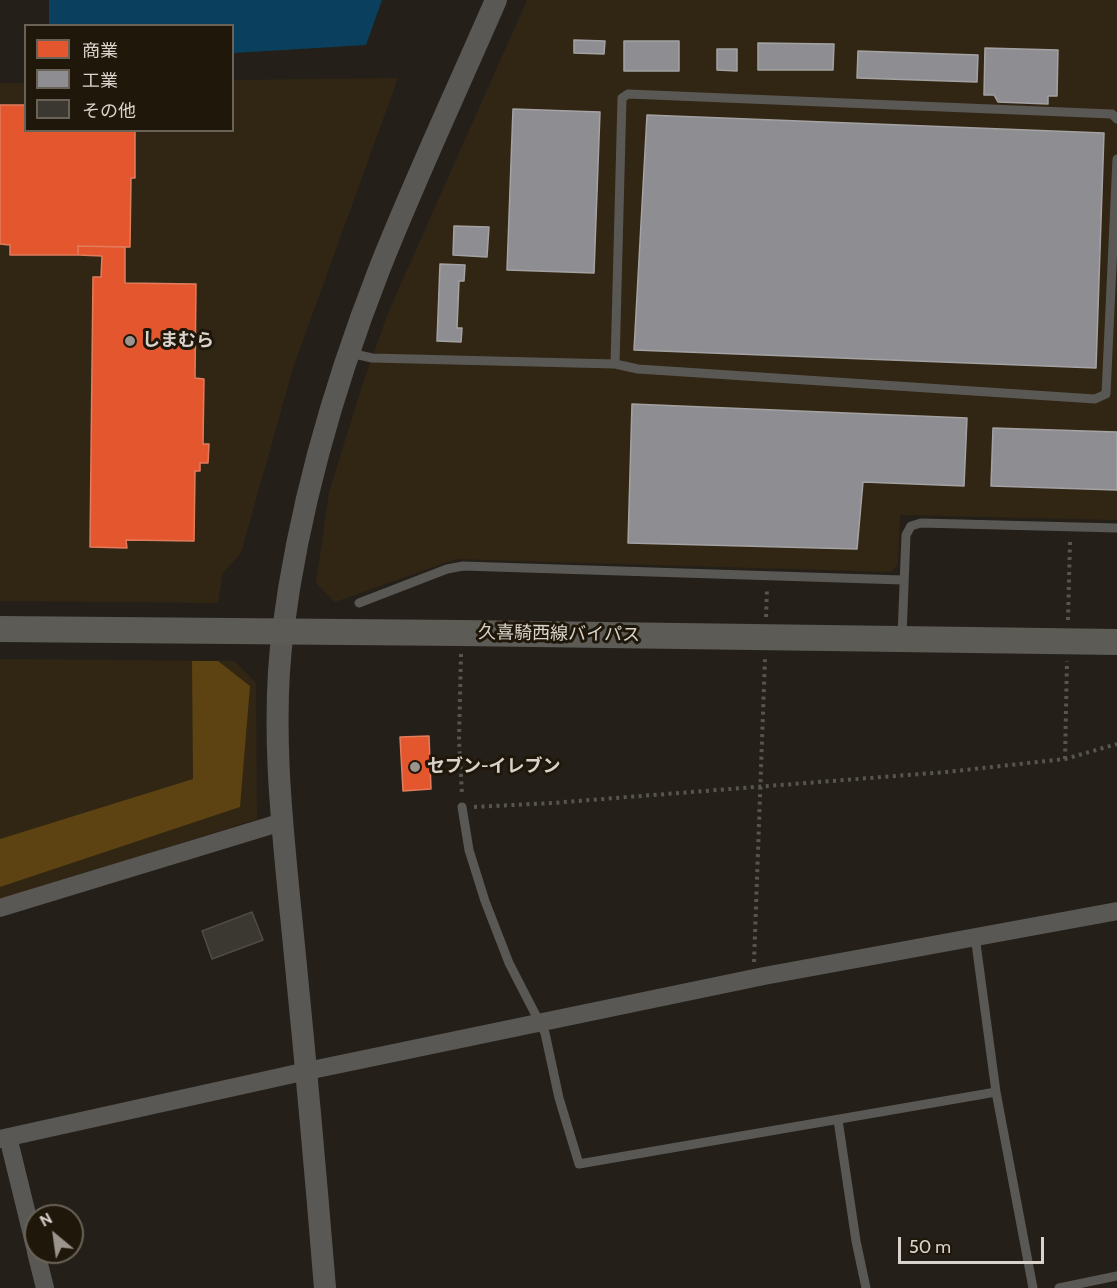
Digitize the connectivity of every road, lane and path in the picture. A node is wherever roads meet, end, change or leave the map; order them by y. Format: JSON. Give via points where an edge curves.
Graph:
{"nodes":[{"id":1,"x":496,"y":0,"type":"edge"},
{"id":2,"x":1117,"y":119,"type":"edge"},
{"id":3,"x":1117,"y":159,"type":"edge"},
{"id":4,"x":350,"y":353,"type":"junction"},
{"id":5,"x":615,"y":364,"type":"junction"},
{"id":6,"x":1117,"y":528,"type":"edge"},
{"id":7,"x":768,"y":576,"type":"junction"},
{"id":8,"x":903,"y":580,"type":"junction"},
{"id":9,"x":359,"y":603,"type":"dead end"},
{"id":10,"x":0,"y":629,"type":"edge"},
{"id":11,"x":283,"y":631,"type":"junction"},
{"id":12,"x":462,"y":633,"type":"junction"},
{"id":13,"x":766,"y":637,"type":"junction"},
{"id":14,"x":902,"y":638,"type":"junction"},
{"id":15,"x":1117,"y":642,"type":"edge"},
{"id":16,"x":1117,"y":744,"type":"edge"},
{"id":17,"x":759,"y":787,"type":"junction"},
{"id":18,"x":462,"y":807,"type":"junction"},
{"id":19,"x":282,"y":822,"type":"junction"},
{"id":20,"x":0,"y":908,"type":"edge"},
{"id":21,"x":1117,"y":911,"type":"edge"},
{"id":22,"x":975,"y":936,"type":"junction"},
{"id":23,"x":755,"y":978,"type":"junction"},
{"id":24,"x":540,"y":1022,"type":"junction"},
{"id":25,"x":307,"y":1071,"type":"junction"},
{"id":26,"x":996,"y":1092,"type":"junction"},
{"id":27,"x":838,"y":1120,"type":"junction"},
{"id":28,"x":4,"y":1138,"type":"edge"},
{"id":29,"x":24,"y":1209,"type":"edge"},
{"id":30,"x":38,"y":1264,"type":"edge"},
{"id":31,"x":1117,"y":1276,"type":"edge"},
{"id":32,"x":43,"y":1288,"type":"edge"},
{"id":33,"x":325,"y":1288,"type":"edge"},
{"id":34,"x":866,"y":1288,"type":"edge"},
{"id":35,"x":1033,"y":1288,"type":"edge"},
{"id":36,"x":1059,"y":1288,"type":"edge"}],
"edges":[{"from":1,"to":4,"type":"street","via":[[379,270]]},
{"from":2,"to":5,"type":"lane","via":[[1112,114],[628,94],[622,98]]},
{"from":3,"to":5,"type":"lane","via":[[1106,394],[1095,399],[638,369]]},
{"from":4,"to":5,"type":"lane","via":[[372,357]]},
{"from":4,"to":11,"type":"street","via":[[311,481]]},
{"from":6,"to":8,"type":"lane","via":[[911,525],[906,535]]},
{"from":7,"to":8,"type":"lane"},
{"from":7,"to":9,"type":"lane","via":[[463,566]]},
{"from":7,"to":13,"type":"path"},
{"from":8,"to":14,"type":"lane"},
{"from":10,"to":11,"type":"main road","name":"久喜騎西線バイパス"},
{"from":11,"to":12,"type":"main road","name":"久喜騎西線バイパス"},
{"from":11,"to":19,"type":"street","via":[[279,671]]},
{"from":12,"to":13,"type":"main road","name":"久喜騎西線バイパス"},
{"from":12,"to":18,"type":"path"},
{"from":13,"to":14,"type":"main road","name":"久喜騎西線バイパス"},
{"from":13,"to":17,"type":"path"},
{"from":14,"to":15,"type":"main road","name":"久喜騎西線バイパス"},
{"from":16,"to":17,"type":"path","via":[[1065,759]]},
{"from":17,"to":18,"type":"path"},
{"from":17,"to":23,"type":"path"},
{"from":18,"to":24,"type":"lane","via":[[469,850],[485,901],[509,963]]},
{"from":19,"to":20,"type":"street"},
{"from":19,"to":25,"type":"street"},
{"from":21,"to":22,"type":"street"},
{"from":22,"to":23,"type":"street"},
{"from":22,"to":26,"type":"lane"},
{"from":23,"to":24,"type":"street"},
{"from":24,"to":25,"type":"street"},
{"from":24,"to":27,"type":"lane","via":[[579,1164]]},
{"from":25,"to":28,"type":"street"},
{"from":25,"to":33,"type":"street"},
{"from":26,"to":27,"type":"lane"},
{"from":26,"to":35,"type":"lane"},
{"from":27,"to":34,"type":"lane"},
{"from":28,"to":29,"type":"street"},
{"from":30,"to":32,"type":"street"},
{"from":31,"to":36,"type":"lane"}]}
